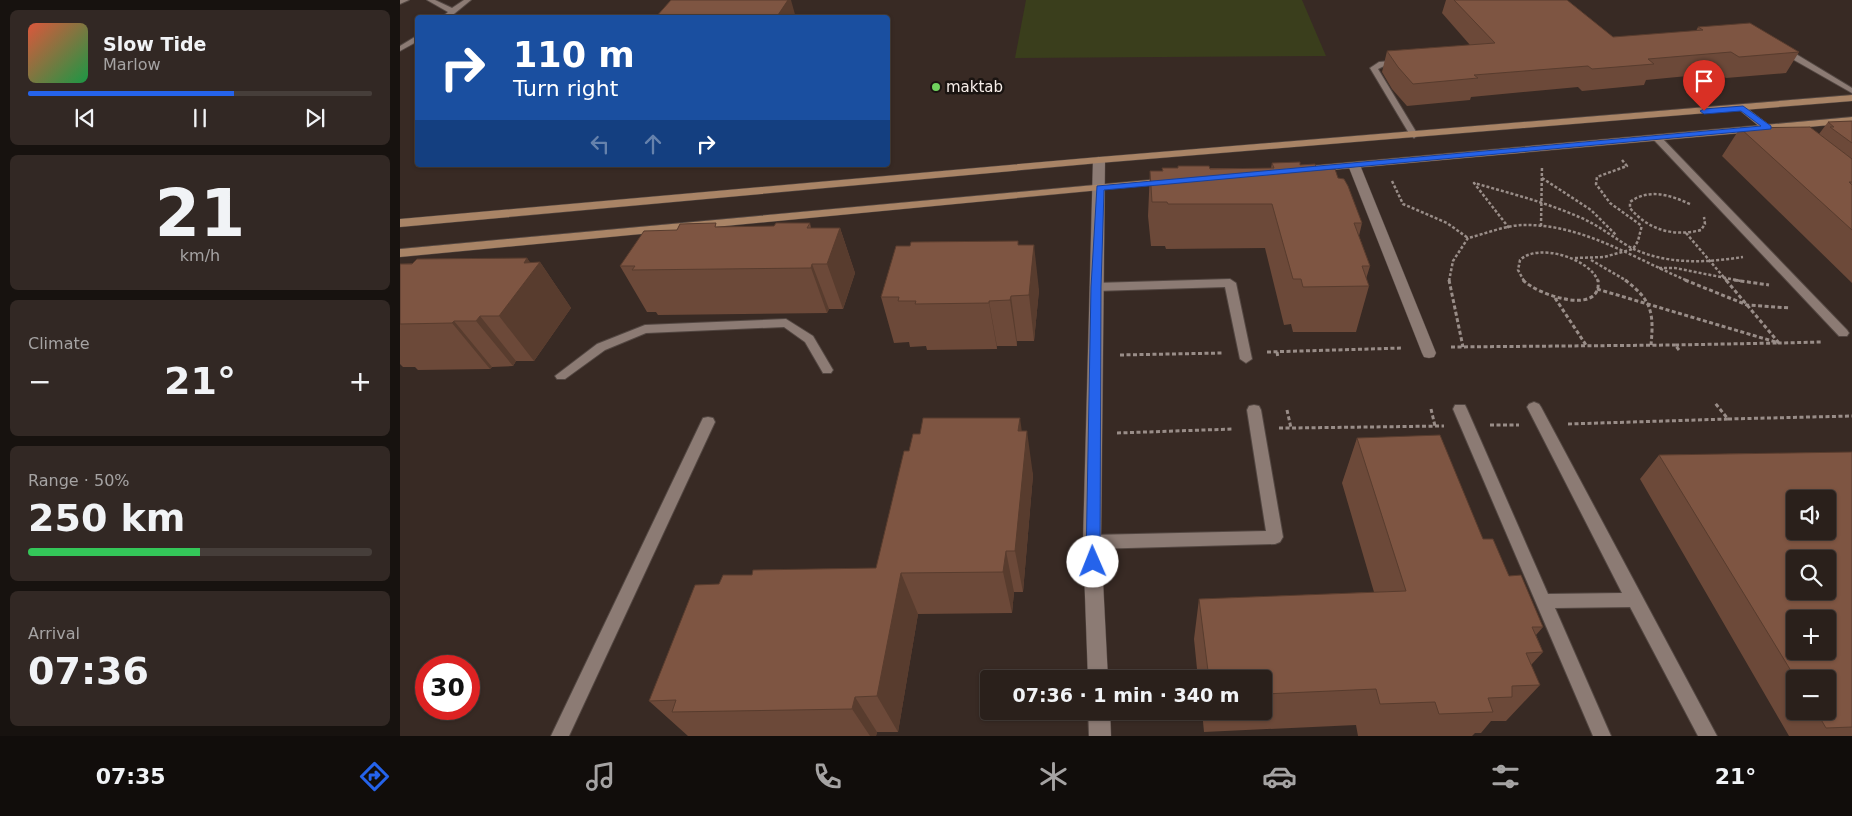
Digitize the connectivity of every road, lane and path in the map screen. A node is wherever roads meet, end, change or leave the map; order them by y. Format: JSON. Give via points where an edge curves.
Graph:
{"nodes":[{"id":1,"x":406,"y":0,"type":"edge"},
{"id":2,"x":430,"y":0,"type":"edge"},
{"id":3,"x":468,"y":0,"type":"edge"},
{"id":4,"x":400,"y":2,"type":"edge"},
{"id":5,"x":452,"y":11,"type":"junction"},
{"id":6,"x":447,"y":15,"type":"edge"},
{"id":7,"x":415,"y":38,"type":"edge"},
{"id":8,"x":1776,"y":46,"type":"edge"},
{"id":9,"x":400,"y":49,"type":"edge"},
{"id":10,"x":1408,"y":62,"type":"edge"},
{"id":11,"x":1852,"y":91,"type":"edge"},
{"id":12,"x":1852,"y":98,"type":"edge"},
{"id":13,"x":1743,"y":108,"type":"junction"},
{"id":14,"x":1852,"y":120,"type":"edge"},
{"id":15,"x":1768,"y":128,"type":"junction"},
{"id":16,"x":1414,"y":135,"type":"junction"},
{"id":17,"x":1657,"y":138,"type":"junction"},
{"id":18,"x":1791,"y":147,"type":"edge"},
{"id":19,"x":1621,"y":159,"type":"dead end"},
{"id":20,"x":1099,"y":160,"type":"junction"},
{"id":21,"x":1542,"y":164,"type":"dead end"},
{"id":22,"x":1356,"y":169,"type":"junction"},
{"id":23,"x":1286,"y":171,"type":"edge"},
{"id":24,"x":1542,"y":178,"type":"junction"},
{"id":25,"x":1178,"y":181,"type":"edge"},
{"id":26,"x":1100,"y":188,"type":"junction"},
{"id":27,"x":1542,"y":203,"type":"junction"},
{"id":28,"x":1695,"y":208,"type":"dead end"},
{"id":29,"x":1699,"y":211,"type":"dead end"},
{"id":30,"x":1643,"y":222,"type":"junction"},
{"id":31,"x":400,"y":223,"type":"edge"},
{"id":32,"x":1541,"y":226,"type":"junction"},
{"id":33,"x":1642,"y":226,"type":"junction"},
{"id":34,"x":1508,"y":228,"type":"junction"},
{"id":35,"x":1686,"y":233,"type":"junction"},
{"id":36,"x":1618,"y":237,"type":"junction"},
{"id":37,"x":1468,"y":238,"type":"junction"},
{"id":38,"x":1634,"y":249,"type":"junction"},
{"id":39,"x":1764,"y":250,"type":"junction"},
{"id":40,"x":1626,"y":252,"type":"junction"},
{"id":41,"x":400,"y":254,"type":"edge"},
{"id":42,"x":1572,"y":258,"type":"junction"},
{"id":43,"x":1591,"y":260,"type":"junction"},
{"id":44,"x":1710,"y":262,"type":"junction"},
{"id":45,"x":1656,"y":268,"type":"junction"},
{"id":46,"x":1724,"y":278,"type":"junction"},
{"id":47,"x":1798,"y":286,"type":"junction"},
{"id":48,"x":1096,"y":287,"type":"junction"},
{"id":49,"x":1597,"y":289,"type":"junction"},
{"id":50,"x":1554,"y":298,"type":"junction"},
{"id":51,"x":1649,"y":304,"type":"junction"},
{"id":52,"x":1747,"y":305,"type":"junction"},
{"id":53,"x":1821,"y":310,"type":"junction"},
{"id":54,"x":1843,"y":333,"type":"joint"},
{"id":55,"x":1779,"y":343,"type":"junction"},
{"id":56,"x":1651,"y":345,"type":"junction"},
{"id":57,"x":1675,"y":345,"type":"junction"},
{"id":58,"x":1586,"y":346,"type":"junction"},
{"id":59,"x":1463,"y":347,"type":"junction"},
{"id":60,"x":1428,"y":350,"type":"joint"},
{"id":61,"x":1679,"y":350,"type":"dead end"},
{"id":62,"x":1277,"y":352,"type":"dead end"},
{"id":63,"x":1278,"y":358,"type":"dead end"},
{"id":64,"x":1246,"y":359,"type":"dead end"},
{"id":65,"x":827,"y":370,"type":"dead end"},
{"id":66,"x":561,"y":376,"type":"dead end"},
{"id":67,"x":1715,"y":403,"type":"dead end"},
{"id":68,"x":1534,"y":407,"type":"dead end"},
{"id":69,"x":1431,"y":409,"type":"dead end"},
{"id":70,"x":1460,"y":409,"type":"dead end"},
{"id":71,"x":1254,"y":410,"type":"dead end"},
{"id":72,"x":1287,"y":410,"type":"dead end"},
{"id":73,"x":1852,"y":416,"type":"edge"},
{"id":74,"x":1728,"y":419,"type":"junction"},
{"id":75,"x":708,"y":422,"type":"dead end"},
{"id":76,"x":1543,"y":424,"type":"junction"},
{"id":77,"x":1467,"y":425,"type":"junction"},
{"id":78,"x":1435,"y":426,"type":"junction"},
{"id":79,"x":1257,"y":428,"type":"junction"},
{"id":80,"x":1291,"y":428,"type":"junction"},
{"id":81,"x":1095,"y":433,"type":"junction"},
{"id":82,"x":1092,"y":542,"type":"junction"},
{"id":83,"x":1543,"y":600,"type":"junction"},
{"id":84,"x":1634,"y":600,"type":"junction"},
{"id":85,"x":1098,"y":670,"type":"edge"},
{"id":86,"x":1099,"y":720,"type":"edge"},
{"id":87,"x":560,"y":736,"type":"edge"},
{"id":88,"x":1100,"y":736,"type":"edge"},
{"id":89,"x":1602,"y":736,"type":"edge"},
{"id":90,"x":1708,"y":736,"type":"edge"}],
"edges":[{"from":1,"to":4,"type":"lane"},
{"from":2,"to":5,"type":"lane"},
{"from":3,"to":5,"type":"lane"},
{"from":5,"to":6,"type":"lane"},
{"from":7,"to":9,"type":"lane"},
{"from":8,"to":11,"type":"lane"},
{"from":10,"to":16,"type":"lane","via":[[1382,64],[1374,68]]},
{"from":12,"to":13,"type":"street"},
{"from":13,"to":15,"type":"street"},
{"from":13,"to":16,"type":"street"},
{"from":14,"to":15,"type":"street"},
{"from":15,"to":17,"type":"street"},
{"from":15,"to":18,"type":"street"},
{"from":16,"to":20,"type":"street"},
{"from":17,"to":22,"type":"street"},
{"from":17,"to":39,"type":"lane"},
{"from":19,"to":33,"type":"path","via":[[1628,166],[1597,177],[1596,184],[1607,202]]},
{"from":20,"to":26,"type":"street"},
{"from":20,"to":31,"type":"street"},
{"from":21,"to":24,"type":"path"},
{"from":22,"to":23,"type":"street"},
{"from":22,"to":37,"type":"path","via":[[1392,180],[1403,204]]},
{"from":22,"to":60,"type":"street"},
{"from":24,"to":27,"type":"path"},
{"from":24,"to":36,"type":"path","via":[[1602,218]]},
{"from":25,"to":26,"type":"street"},
{"from":26,"to":41,"type":"street"},
{"from":26,"to":48,"type":"street"},
{"from":27,"to":32,"type":"path"},
{"from":27,"to":34,"type":"path","via":[[1474,183]]},
{"from":27,"to":36,"type":"path","via":[[1593,223]]},
{"from":28,"to":30,"type":"path","via":[[1666,195],[1643,194],[1630,202],[1630,208]]},
{"from":29,"to":35,"type":"path","via":[[1705,218],[1705,224],[1701,230]]},
{"from":30,"to":33,"type":"path"},
{"from":30,"to":35,"type":"path","via":[[1668,232]]},
{"from":32,"to":34,"type":"path"},
{"from":32,"to":40,"type":"path","via":[[1592,237]]},
{"from":33,"to":38,"type":"path"},
{"from":34,"to":37,"type":"path"},
{"from":35,"to":44,"type":"path"},
{"from":36,"to":38,"type":"path"},
{"from":37,"to":59,"type":"path","via":[[1453,261],[1449,281]]},
{"from":38,"to":40,"type":"path"},
{"from":38,"to":44,"type":"path","via":[[1679,261]]},
{"from":39,"to":44,"type":"path"},
{"from":39,"to":47,"type":"lane"},
{"from":40,"to":43,"type":"path"},
{"from":40,"to":45,"type":"path"},
{"from":42,"to":43,"type":"path"},
{"from":42,"to":49,"type":"path","via":[[1597,278]]},
{"from":42,"to":50,"type":"path","via":[[1537,252],[1521,259],[1518,265],[1527,284]]},
{"from":43,"to":51,"type":"path","via":[[1626,279]]},
{"from":44,"to":46,"type":"path"},
{"from":45,"to":46,"type":"path","via":[[1675,268]]},
{"from":45,"to":52,"type":"path"},
{"from":46,"to":47,"type":"path","via":[[1755,284]]},
{"from":46,"to":52,"type":"path"},
{"from":47,"to":53,"type":"lane"},
{"from":48,"to":64,"type":"lane","via":[[1230,283]]},
{"from":48,"to":81,"type":"street"},
{"from":49,"to":50,"type":"path","via":[[1580,300]]},
{"from":49,"to":51,"type":"path"},
{"from":50,"to":58,"type":"path"},
{"from":51,"to":55,"type":"path"},
{"from":51,"to":56,"type":"path"},
{"from":52,"to":53,"type":"path"},
{"from":52,"to":55,"type":"path"},
{"from":53,"to":54,"type":"lane"},
{"from":54,"to":55,"type":"path","via":[[1839,342]]},
{"from":55,"to":57,"type":"path"},
{"from":56,"to":57,"type":"path"},
{"from":56,"to":58,"type":"path"},
{"from":57,"to":61,"type":"path"},
{"from":58,"to":59,"type":"path"},
{"from":59,"to":60,"type":"path"},
{"from":62,"to":63,"type":"path"},
{"from":65,"to":66,"type":"lane","via":[[809,339],[786,323],[645,329],[601,348]]},
{"from":67,"to":74,"type":"path"},
{"from":68,"to":76,"type":"lane"},
{"from":69,"to":78,"type":"path"},
{"from":70,"to":77,"type":"lane"},
{"from":71,"to":79,"type":"lane"},
{"from":72,"to":80,"type":"path"},
{"from":73,"to":74,"type":"path"},
{"from":74,"to":76,"type":"path"},
{"from":75,"to":87,"type":"lane"},
{"from":76,"to":77,"type":"path"},
{"from":76,"to":84,"type":"lane"},
{"from":77,"to":78,"type":"path"},
{"from":77,"to":83,"type":"lane"},
{"from":78,"to":80,"type":"path"},
{"from":79,"to":80,"type":"path"},
{"from":79,"to":81,"type":"path"},
{"from":79,"to":82,"type":"lane","via":[[1275,538]]},
{"from":81,"to":82,"type":"street"},
{"from":82,"to":85,"type":"street"},
{"from":83,"to":84,"type":"lane"},
{"from":83,"to":89,"type":"lane"},
{"from":84,"to":90,"type":"lane"},
{"from":86,"to":88,"type":"street"}]}
